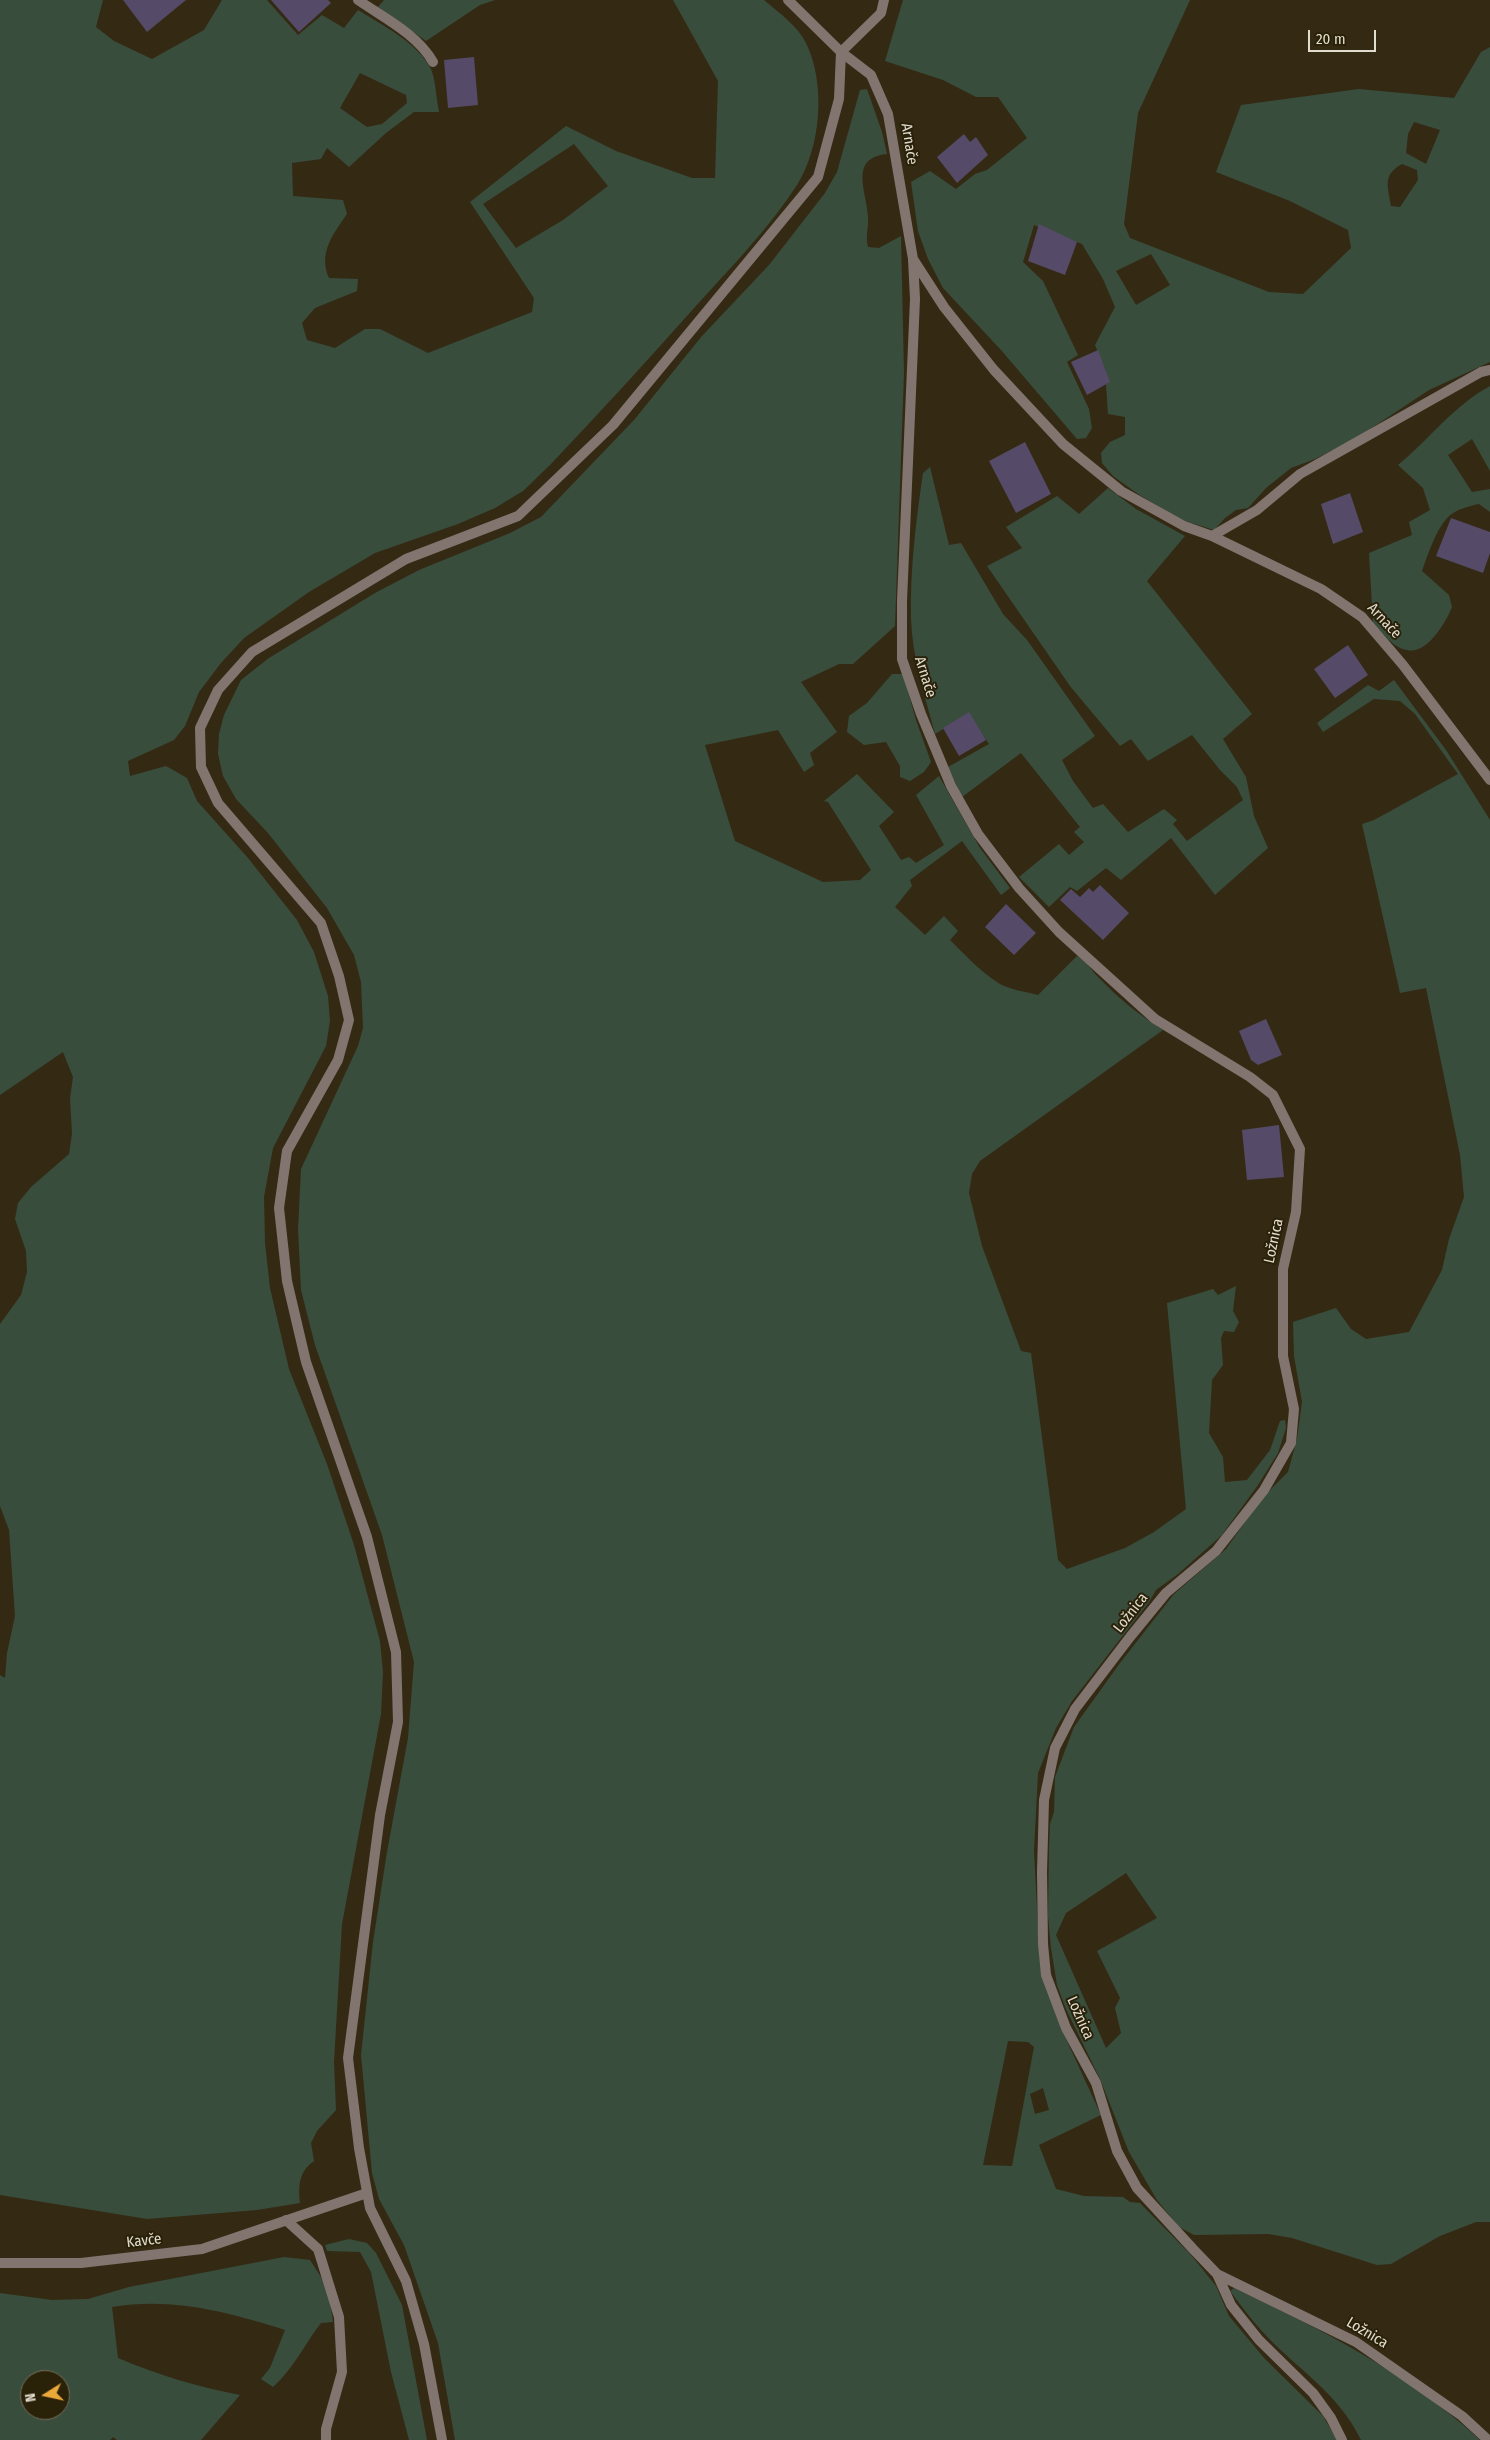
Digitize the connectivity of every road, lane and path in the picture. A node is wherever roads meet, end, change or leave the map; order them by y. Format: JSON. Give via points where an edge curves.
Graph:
{"nodes":[{"id":1,"x":358,"y":0,"type":"edge"},
{"id":2,"x":788,"y":0,"type":"edge"},
{"id":3,"x":884,"y":0,"type":"edge"},
{"id":4,"x":841,"y":52,"type":"junction"},
{"id":5,"x":433,"y":62,"type":"dead end"},
{"id":6,"x":913,"y":259,"type":"junction"},
{"id":7,"x":1490,"y":370,"type":"edge"},
{"id":8,"x":1212,"y":536,"type":"junction"},
{"id":9,"x":1490,"y":780,"type":"edge"},
{"id":10,"x":1155,"y":1019,"type":"joint"},
{"id":11,"x":367,"y":2193,"type":"junction"},
{"id":12,"x":286,"y":2220,"type":"junction"},
{"id":13,"x":0,"y":2263,"type":"edge"},
{"id":14,"x":1217,"y":2274,"type":"junction"},
{"id":15,"x":326,"y":2440,"type":"edge"},
{"id":16,"x":442,"y":2440,"type":"edge"},
{"id":17,"x":1342,"y":2440,"type":"edge"},
{"id":18,"x":1488,"y":2440,"type":"edge"}],
"edges":[{"from":1,"to":5,"type":"street","via":[[416,40]]},
{"from":2,"to":4,"type":"street","name":"Arnače"},
{"from":3,"to":4,"type":"street","via":[[881,13]]},
{"from":4,"to":6,"type":"street","name":"Arnače","via":[[871,75],[888,114]]},
{"from":4,"to":11,"type":"street","via":[[840,99],[818,177],[613,425],[518,516],[406,559],[252,652],[218,690],[200,728],[201,767],[218,803],[321,923],[339,976],[349,1020],[338,1060],[287,1150],[279,1208],[287,1281],[306,1362],[367,1537],[396,1652],[398,1722],[380,1815],[348,2058]]},
{"from":6,"to":8,"type":"street","name":"Arnače","via":[[944,307],[994,370],[1063,444],[1121,491],[1184,526]]},
{"from":6,"to":10,"type":"street","name":"Arnače","via":[[902,660],[951,786],[978,834],[1019,888],[1059,932]]},
{"from":7,"to":8,"type":"street","via":[[1481,372],[1300,474],[1257,510]]},
{"from":8,"to":9,"type":"street","name":"Arnače","via":[[1321,589],[1362,617],[1403,665]]},
{"from":10,"to":14,"type":"street","name":"Ložnica","via":[[1250,1077],[1272,1095],[1300,1149],[1296,1212],[1283,1269],[1283,1356],[1294,1408],[1291,1443],[1264,1490],[1216,1551],[1166,1593],[1119,1652],[1075,1709],[1055,1748],[1044,1800],[1043,1944],[1046,1975],[1066,2028],[1096,2083],[1117,2151],[1137,2188]]},
{"from":11,"to":12,"type":"street","name":"Kavče"},
{"from":11,"to":16,"type":"street","via":[[370,2208],[406,2282],[424,2344]]},
{"from":12,"to":13,"type":"street","name":"Kavče","via":[[202,2249],[80,2264]]},
{"from":12,"to":15,"type":"street","via":[[318,2249],[339,2317],[342,2372],[326,2429]]},
{"from":14,"to":17,"type":"street","name":"Ložnica","via":[[1231,2305],[1259,2340],[1313,2393]]},
{"from":14,"to":18,"type":"street","name":"Ložnica","via":[[1356,2342],[1462,2416]]}]}
